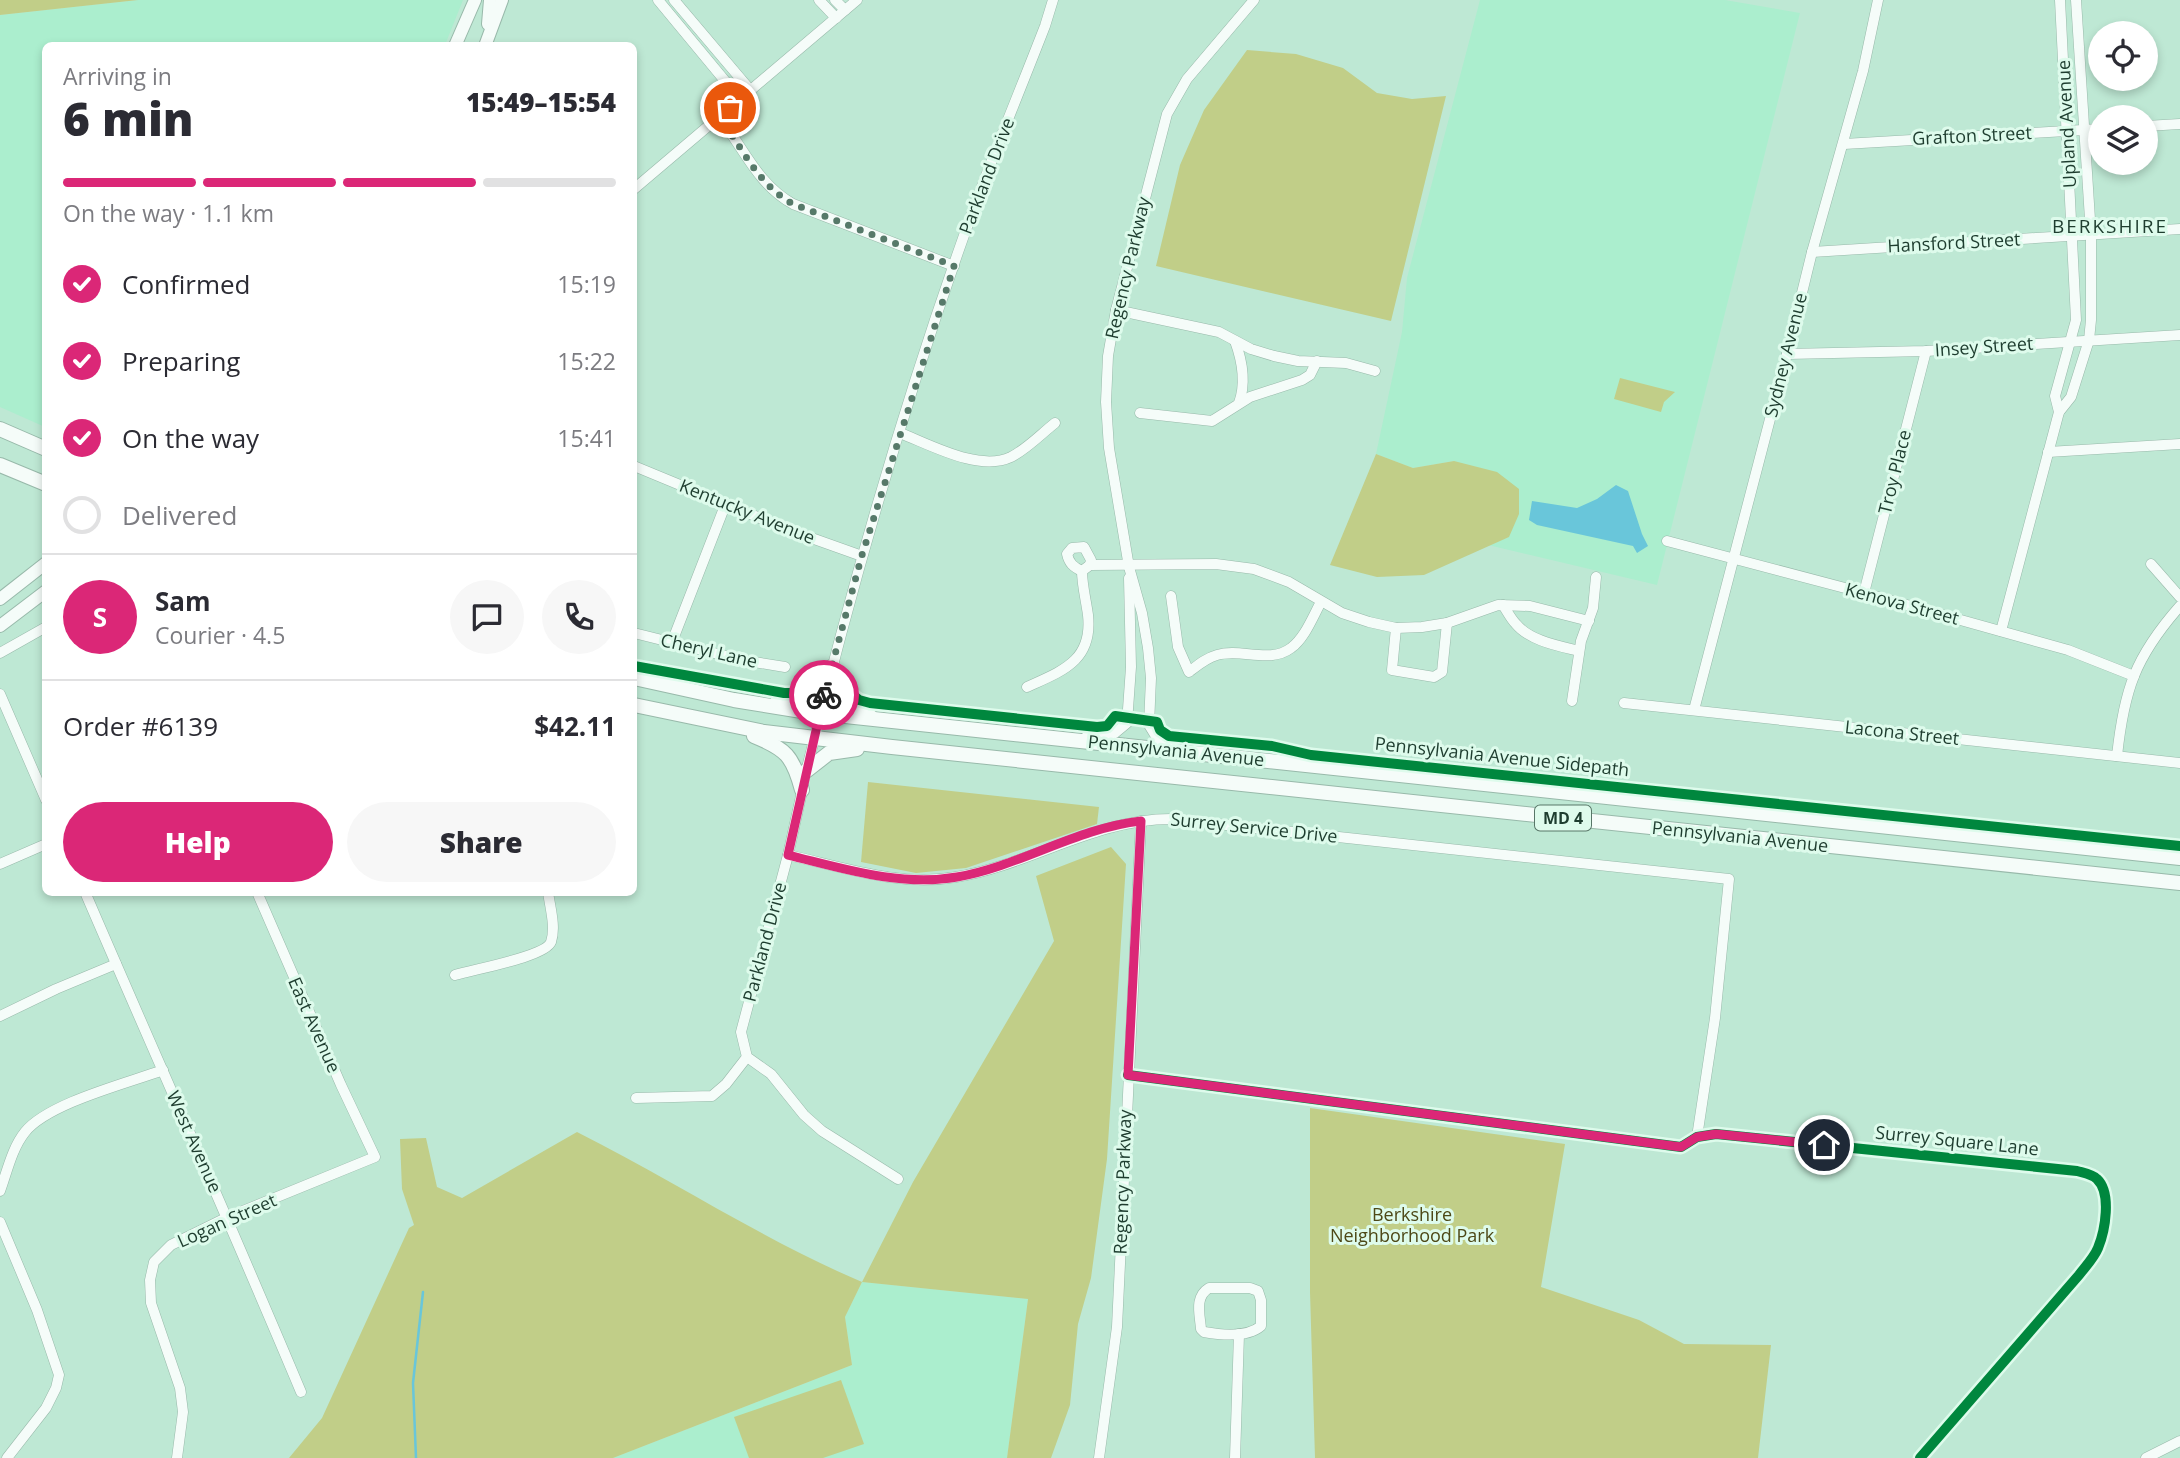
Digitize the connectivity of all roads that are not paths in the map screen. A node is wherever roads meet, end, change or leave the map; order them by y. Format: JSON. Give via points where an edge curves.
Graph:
{"nodes":[{"id":1,"x":475,"y":0,"type":"edge"},
{"id":2,"x":490,"y":0,"type":"edge"},
{"id":3,"x":502,"y":0,"type":"edge"},
{"id":4,"x":658,"y":0,"type":"edge"},
{"id":5,"x":674,"y":0,"type":"edge"},
{"id":6,"x":819,"y":0,"type":"edge"},
{"id":7,"x":835,"y":0,"type":"edge"},
{"id":8,"x":857,"y":0,"type":"edge"},
{"id":9,"x":1053,"y":0,"type":"edge"},
{"id":10,"x":1254,"y":0,"type":"edge"},
{"id":11,"x":1878,"y":0,"type":"edge"},
{"id":12,"x":2060,"y":0,"type":"edge"},
{"id":13,"x":2076,"y":0,"type":"edge"},
{"id":14,"x":845,"y":10,"type":"junction"},
{"id":15,"x":836,"y":18,"type":"junction"},
{"id":16,"x":457,"y":42,"type":"edge"},
{"id":17,"x":486,"y":42,"type":"edge"},
{"id":18,"x":486,"y":42,"type":"edge"},
{"id":19,"x":729,"y":66,"type":"junction"},
{"id":20,"x":719,"y":73,"type":"junction"},
{"id":21,"x":751,"y":91,"type":"junction"},
{"id":22,"x":740,"y":99,"type":"junction"},
{"id":23,"x":719,"y":117,"type":"junction"},
{"id":24,"x":2180,"y":124,"type":"edge"},
{"id":25,"x":2158,"y":125,"type":"edge"},
{"id":26,"x":2084,"y":130,"type":"junction"},
{"id":27,"x":2088,"y":130,"type":"edge"},
{"id":28,"x":2067,"y":131,"type":"junction"},
{"id":29,"x":1844,"y":144,"type":"junction"},
{"id":30,"x":637,"y":186,"type":"edge"},
{"id":31,"x":2180,"y":229,"type":"edge"},
{"id":32,"x":2091,"y":235,"type":"junction"},
{"id":33,"x":2073,"y":236,"type":"junction"},
{"id":34,"x":1812,"y":252,"type":"junction"},
{"id":35,"x":954,"y":266,"type":"junction"},
{"id":36,"x":1116,"y":310,"type":"junction"},
{"id":37,"x":2180,"y":334,"type":"edge"},
{"id":38,"x":2089,"y":340,"type":"junction"},
{"id":39,"x":1235,"y":341,"type":"junction"},
{"id":40,"x":2069,"y":342,"type":"junction"},
{"id":41,"x":1926,"y":351,"type":"junction"},
{"id":42,"x":1787,"y":354,"type":"junction"},
{"id":43,"x":1317,"y":362,"type":"junction"},
{"id":44,"x":1375,"y":371,"type":"dead end"},
{"id":45,"x":1239,"y":403,"type":"junction"},
{"id":46,"x":2059,"y":412,"type":"junction"},
{"id":47,"x":1140,"y":413,"type":"dead end"},
{"id":48,"x":1055,"y":423,"type":"dead end"},
{"id":49,"x":6,"y":432,"type":"edge"},
{"id":50,"x":900,"y":433,"type":"junction"},
{"id":51,"x":42,"y":442,"type":"edge"},
{"id":52,"x":2180,"y":444,"type":"edge"},
{"id":53,"x":42,"y":447,"type":"edge"},
{"id":54,"x":2048,"y":452,"type":"junction"},
{"id":55,"x":5,"y":467,"type":"edge"},
{"id":56,"x":637,"y":467,"type":"edge"},
{"id":57,"x":42,"y":482,"type":"edge"},
{"id":58,"x":42,"y":491,"type":"edge"},
{"id":59,"x":726,"y":503,"type":"junction"},
{"id":60,"x":1667,"y":541,"type":"dead end"},
{"id":61,"x":862,"y":555,"type":"junction"},
{"id":62,"x":1732,"y":558,"type":"junction"},
{"id":63,"x":2151,"y":564,"type":"dead end"},
{"id":64,"x":42,"y":566,"type":"edge"},
{"id":65,"x":1129,"y":567,"type":"junction"},
{"id":66,"x":1596,"y":577,"type":"dead end"},
{"id":67,"x":1864,"y":593,"type":"junction"},
{"id":68,"x":42,"y":594,"type":"edge"},
{"id":69,"x":1171,"y":596,"type":"dead end"},
{"id":70,"x":2180,"y":597,"type":"edge"},
{"id":71,"x":0,"y":599,"type":"edge"},
{"id":72,"x":1321,"y":603,"type":"junction"},
{"id":73,"x":1503,"y":605,"type":"junction"},
{"id":74,"x":2180,"y":606,"type":"edge"},
{"id":75,"x":1589,"y":621,"type":"junction"},
{"id":76,"x":1447,"y":623,"type":"junction"},
{"id":77,"x":0,"y":625,"type":"edge"},
{"id":78,"x":1396,"y":628,"type":"junction"},
{"id":79,"x":42,"y":629,"type":"edge"},
{"id":80,"x":2001,"y":631,"type":"junction"},
{"id":81,"x":637,"y":634,"type":"edge"},
{"id":82,"x":672,"y":642,"type":"junction"},
{"id":83,"x":1579,"y":651,"type":"junction"},
{"id":84,"x":0,"y":653,"type":"edge"},
{"id":85,"x":785,"y":667,"type":"dead end"},
{"id":86,"x":830,"y":673,"type":"junction"},
{"id":87,"x":2134,"y":676,"type":"junction"},
{"id":88,"x":637,"y":679,"type":"edge"},
{"id":89,"x":1027,"y":687,"type":"dead end"},
{"id":90,"x":0,"y":694,"type":"edge"},
{"id":91,"x":1572,"y":701,"type":"dead end"},
{"id":92,"x":752,"y":703,"type":"junction"},
{"id":93,"x":1624,"y":703,"type":"dead end"},
{"id":94,"x":637,"y":706,"type":"edge"},
{"id":95,"x":1694,"y":710,"type":"junction"},
{"id":96,"x":820,"y":714,"type":"junction"},
{"id":97,"x":875,"y":720,"type":"junction"},
{"id":98,"x":734,"y":727,"type":"junction"},
{"id":99,"x":814,"y":738,"type":"junction"},
{"id":100,"x":1066,"y":740,"type":"junction"},
{"id":101,"x":891,"y":747,"type":"junction"},
{"id":102,"x":1177,"y":752,"type":"junction"},
{"id":103,"x":2117,"y":756,"type":"junction"},
{"id":104,"x":2180,"y":763,"type":"edge"},
{"id":105,"x":806,"y":771,"type":"junction"},
{"id":106,"x":802,"y":790,"type":"junction"},
{"id":107,"x":42,"y":791,"type":"edge"},
{"id":108,"x":1141,"y":821,"type":"junction"},
{"id":109,"x":42,"y":846,"type":"edge"},
{"id":110,"x":788,"y":855,"type":"junction"},
{"id":111,"x":2180,"y":858,"type":"edge"},
{"id":112,"x":0,"y":864,"type":"edge"},
{"id":113,"x":2180,"y":883,"type":"edge"},
{"id":114,"x":87,"y":896,"type":"edge"},
{"id":115,"x":259,"y":896,"type":"edge"},
{"id":116,"x":548,"y":896,"type":"edge"},
{"id":117,"x":116,"y":964,"type":"junction"},
{"id":118,"x":455,"y":975,"type":"dead end"},
{"id":119,"x":0,"y":1016,"type":"edge"},
{"id":120,"x":747,"y":1057,"type":"junction"},
{"id":121,"x":163,"y":1070,"type":"junction"},
{"id":122,"x":1128,"y":1075,"type":"junction"},
{"id":123,"x":636,"y":1098,"type":"dead end"},
{"id":124,"x":1697,"y":1137,"type":"junction"},
{"id":125,"x":375,"y":1157,"type":"joint"},
{"id":126,"x":898,"y":1179,"type":"dead end"},
{"id":127,"x":0,"y":1191,"type":"edge"},
{"id":128,"x":228,"y":1217,"type":"junction"},
{"id":129,"x":0,"y":1222,"type":"edge"},
{"id":130,"x":1239,"y":1334,"type":"junction"},
{"id":131,"x":301,"y":1392,"type":"dead end"},
{"id":132,"x":2180,"y":1441,"type":"edge"},
{"id":133,"x":7,"y":1458,"type":"edge"},
{"id":134,"x":177,"y":1458,"type":"edge"},
{"id":135,"x":1099,"y":1458,"type":"edge"},
{"id":136,"x":1235,"y":1458,"type":"edge"},
{"id":137,"x":1920,"y":1458,"type":"edge"},
{"id":138,"x":2146,"y":1458,"type":"edge"}],
"edges":[{"from":1,"to":16,"type":"main road"},
{"from":2,"to":17,"type":"main road"},
{"from":3,"to":18,"type":"main road"},
{"from":4,"to":20,"type":"street"},
{"from":5,"to":19,"type":"street"},
{"from":6,"to":15,"type":"street"},
{"from":7,"to":14,"type":"street"},
{"from":8,"to":14,"type":"street"},
{"from":9,"to":35,"type":"street","name":"Parkland Drive"},
{"from":10,"to":36,"type":"street","name":"Regency Parkway","via":[[1186,79],[1167,114]]},
{"from":11,"to":29,"type":"street","name":"Sydney Avenue"},
{"from":12,"to":28,"type":"street","name":"Upland Avenue"},
{"from":13,"to":26,"type":"street","name":"Upland Avenue"},
{"from":14,"to":15,"type":"street"},
{"from":15,"to":21,"type":"street"},
{"from":19,"to":20,"type":"street"},
{"from":19,"to":21,"type":"street"},
{"from":20,"to":22,"type":"street"},
{"from":21,"to":22,"type":"street"},
{"from":22,"to":23,"type":"street"},
{"from":23,"to":30,"type":"street"},
{"from":23,"to":35,"type":"street","via":[[760,178],[779,197]]},
{"from":24,"to":25,"type":"street"},
{"from":26,"to":27,"type":"street","name":"Grafton Street"},
{"from":26,"to":28,"type":"street","name":"Grafton Street"},
{"from":26,"to":32,"type":"street","name":"Upland Avenue"},
{"from":28,"to":29,"type":"street","name":"Grafton Street"},
{"from":28,"to":33,"type":"street","name":"Upland Avenue"},
{"from":29,"to":34,"type":"street","name":"Sydney Avenue"},
{"from":31,"to":32,"type":"street","name":"Hansford Street"},
{"from":32,"to":33,"type":"street","name":"Hansford Street"},
{"from":32,"to":38,"type":"street","name":"Upland Avenue"},
{"from":33,"to":34,"type":"street","name":"Hansford Street"},
{"from":33,"to":40,"type":"street","name":"Upland Avenue","via":[[2076,320]]},
{"from":34,"to":42,"type":"street","name":"Sydney Avenue"},
{"from":35,"to":50,"type":"street","name":"Parkland Drive"},
{"from":36,"to":39,"type":"street","via":[[1206,328]]},
{"from":36,"to":65,"type":"street","name":"Regency Parkway","via":[[1108,356],[1107,427]]},
{"from":37,"to":38,"type":"street","name":"Insey Street"},
{"from":38,"to":40,"type":"street","name":"Insey Street"},
{"from":38,"to":46,"type":"street","name":"Upland Avenue","via":[[2071,397]]},
{"from":39,"to":43,"type":"street","via":[[1274,356]]},
{"from":39,"to":45,"type":"street","via":[[1242,374]]},
{"from":40,"to":41,"type":"street","name":"Insey Street"},
{"from":40,"to":46,"type":"street","name":"Upland Avenue","via":[[2054,396]]},
{"from":41,"to":42,"type":"street","name":"Insey Street"},
{"from":41,"to":67,"type":"street","name":"Troy Place"},
{"from":42,"to":62,"type":"street","name":"Sydney Avenue"},
{"from":43,"to":44,"type":"street"},
{"from":43,"to":45,"type":"street","via":[[1302,380]]},
{"from":45,"to":47,"type":"street","via":[[1212,421]]},
{"from":46,"to":54,"type":"street","name":"Upland Avenue"},
{"from":48,"to":50,"type":"street","via":[[1017,453],[991,462]]},
{"from":49,"to":51,"type":"highway"},
{"from":49,"to":53,"type":"highway"},
{"from":50,"to":61,"type":"street","name":"Parkland Drive"},
{"from":52,"to":54,"type":"street"},
{"from":54,"to":80,"type":"street","name":"Upland Avenue"},
{"from":55,"to":57,"type":"highway"},
{"from":55,"to":58,"type":"highway"},
{"from":56,"to":59,"type":"street","name":"Kentucky Avenue"},
{"from":59,"to":61,"type":"street","name":"Kentucky Avenue"},
{"from":59,"to":82,"type":"street"},
{"from":60,"to":62,"type":"street","name":"Kenova Street"},
{"from":61,"to":86,"type":"street","name":"Parkland Drive"},
{"from":62,"to":67,"type":"street","name":"Kenova Street"},
{"from":62,"to":95,"type":"street","name":"Sydney Avenue"},
{"from":63,"to":70,"type":"street"},
{"from":64,"to":71,"type":"main road"},
{"from":65,"to":72,"type":"street","via":[[1216,564],[1254,569],[1289,582]]},
{"from":65,"to":89,"type":"street","via":[[1086,568],[1089,625],[1080,655],[1071,666]]},
{"from":65,"to":100,"type":"street","name":"Regency Parkway","via":[[1127,723],[1115,733]]},
{"from":65,"to":102,"type":"street","name":"Regency Parkway","via":[[1148,648],[1150,729]]},
{"from":66,"to":75,"type":"street"},
{"from":67,"to":80,"type":"street","name":"Kenova Street"},
{"from":68,"to":77,"type":"main road"},
{"from":69,"to":72,"type":"street","via":[[1178,647],[1189,672],[1218,654],[1273,655],[1290,649]]},
{"from":72,"to":78,"type":"street"},
{"from":73,"to":75,"type":"street","via":[[1530,606]]},
{"from":73,"to":76,"type":"street"},
{"from":73,"to":83,"type":"street","via":[[1524,631]]},
{"from":74,"to":87,"type":"street","via":[[2147,648]]},
{"from":75,"to":83,"type":"street"},
{"from":76,"to":78,"type":"street"},
{"from":76,"to":78,"type":"street","via":[[1443,672],[1434,677],[1392,670]]},
{"from":79,"to":84,"type":"street"},
{"from":80,"to":87,"type":"street","name":"Kenova Street","via":[[2080,654]]},
{"from":81,"to":82,"type":"street","name":"Cheryl Lane"},
{"from":82,"to":85,"type":"street","name":"Cheryl Lane"},
{"from":83,"to":91,"type":"street"},
{"from":86,"to":92,"type":"highway","via":[[816,691],[802,699]]},
{"from":86,"to":96,"type":"street","name":"Parkland Drive"},
{"from":86,"to":97,"type":"highway","via":[[844,698]]},
{"from":87,"to":103,"type":"street","via":[[2122,710]]},
{"from":88,"to":92,"type":"highway","name":"Pennsylvania Avenue","number":"MD 4"},
{"from":90,"to":107,"type":"street"},
{"from":92,"to":96,"type":"highway","name":"Pennsylvania Avenue","number":"MD 4"},
{"from":93,"to":95,"type":"street","name":"Lacona Street"},
{"from":94,"to":98,"type":"highway","name":"Pennsylvania Avenue","number":"MD 4"},
{"from":95,"to":103,"type":"street","name":"Lacona Street"},
{"from":96,"to":97,"type":"highway","name":"Pennsylvania Avenue","number":"MD 4"},
{"from":96,"to":99,"type":"street","name":"Parkland Drive"},
{"from":97,"to":100,"type":"highway","name":"Pennsylvania Avenue","number":"MD 4"},
{"from":98,"to":99,"type":"highway","name":"Pennsylvania Avenue","number":"MD 4"},
{"from":98,"to":106,"type":"highway","via":[[785,752],[796,768]]},
{"from":99,"to":101,"type":"highway","name":"Pennsylvania Avenue","number":"MD 4"},
{"from":99,"to":105,"type":"street","name":"Parkland Drive"},
{"from":100,"to":102,"type":"highway","name":"Pennsylvania Avenue","number":"MD 4"},
{"from":101,"to":105,"type":"highway","via":[[829,753]]},
{"from":101,"to":113,"type":"highway","name":"Pennsylvania Avenue","number":"MD 4"},
{"from":102,"to":111,"type":"highway","name":"Pennsylvania Avenue","number":"MD 4"},
{"from":103,"to":104,"type":"street","name":"Lacona Street"},
{"from":105,"to":106,"type":"street","name":"Parkland Drive"},
{"from":106,"to":110,"type":"street","name":"Parkland Drive"},
{"from":108,"to":110,"type":"street","name":"Surrey Service Drive","via":[[1106,828],[975,873],[934,880],[894,878]]},
{"from":108,"to":122,"type":"street","name":"Regency Parkway"},
{"from":108,"to":124,"type":"street","name":"Surrey Service Drive","via":[[1209,822],[1729,879]]},
{"from":109,"to":112,"type":"street"},
{"from":110,"to":120,"type":"street","name":"Parkland Drive","via":[[741,1032]]},
{"from":114,"to":117,"type":"street","name":"West Avenue"},
{"from":115,"to":125,"type":"street","name":"East Avenue"},
{"from":116,"to":118,"type":"street","via":[[551,942],[544,951]]},
{"from":117,"to":119,"type":"street"},
{"from":117,"to":121,"type":"street","name":"West Avenue"},
{"from":120,"to":123,"type":"street","via":[[712,1096]]},
{"from":120,"to":126,"type":"street","via":[[771,1074],[822,1131]]},
{"from":121,"to":127,"type":"street","via":[[37,1121],[23,1136]]},
{"from":121,"to":128,"type":"street","name":"West Avenue"},
{"from":122,"to":124,"type":"street","name":"Surrey Square Lane","via":[[1681,1147]]},
{"from":122,"to":135,"type":"street","name":"Regency Parkway","via":[[1117,1326]]},
{"from":124,"to":137,"type":"street","name":"Surrey Square Lane","via":[[1716,1134],[2077,1171],[2098,1180],[2105,1192],[2098,1248]]},
{"from":125,"to":128,"type":"street","name":"Logan Street"},
{"from":128,"to":131,"type":"street","name":"West Avenue"},
{"from":128,"to":134,"type":"street","name":"Logan Street","via":[[171,1245],[151,1267],[151,1303],[180,1388],[183,1412]]},
{"from":129,"to":133,"type":"street","via":[[59,1375],[46,1408]]},
{"from":130,"to":130,"type":"street","via":[[1201,1329],[1203,1292],[1209,1288],[1258,1291],[1261,1326]]},
{"from":130,"to":136,"type":"street"},
{"from":132,"to":138,"type":"street"}]}
